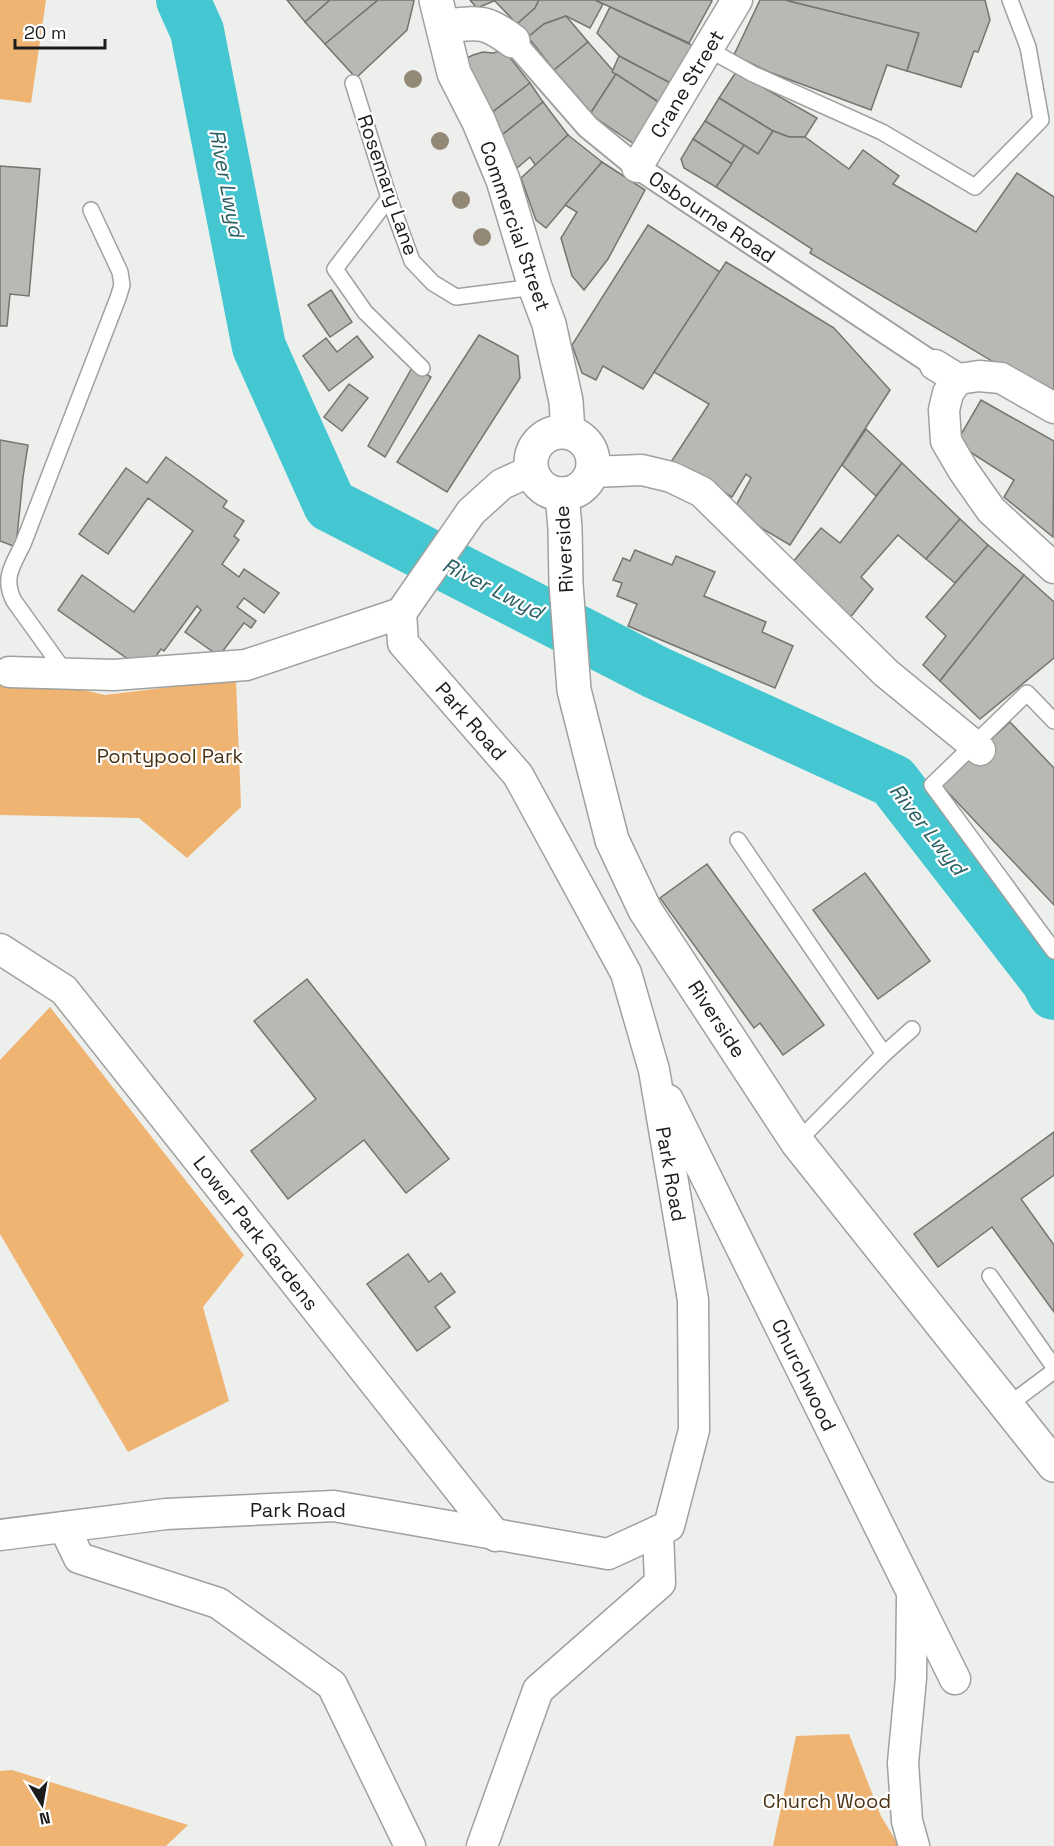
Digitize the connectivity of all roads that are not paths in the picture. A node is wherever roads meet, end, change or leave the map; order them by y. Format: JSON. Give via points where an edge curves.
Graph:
{"nodes":[{"id":1,"x":737,"y":0,"type":"edge"},
{"id":2,"x":1010,"y":0,"type":"edge"},
{"id":3,"x":440,"y":13,"type":"edge"},
{"id":4,"x":513,"y":41,"type":"joint"},
{"id":5,"x":708,"y":49,"type":"junction"},
{"id":6,"x":353,"y":83,"type":"dead end"},
{"id":7,"x":637,"y":167,"type":"junction"},
{"id":8,"x":389,"y":198,"type":"junction"},
{"id":9,"x":91,"y":210,"type":"dead end"},
{"id":10,"x":534,"y":287,"type":"junction"},
{"id":11,"x":422,"y":368,"type":"dead end"},
{"id":12,"x":946,"y":372,"type":"junction"},
{"id":13,"x":1054,"y":408,"type":"edge"},
{"id":14,"x":568,"y":432,"type":"junction"},
{"id":15,"x":531,"y":471,"type":"junction"},
{"id":16,"x":592,"y":472,"type":"junction"},
{"id":17,"x":562,"y":494,"type":"junction"},
{"id":18,"x":1054,"y":568,"type":"edge"},
{"id":19,"x":406,"y":606,"type":"junction"},
{"id":20,"x":9,"y":672,"type":"dead end"},
{"id":21,"x":65,"y":672,"type":"junction"},
{"id":22,"x":1054,"y":721,"type":"edge"},
{"id":23,"x":976,"y":747,"type":"junction"},
{"id":24,"x":738,"y":840,"type":"dead end"},
{"id":25,"x":0,"y":949,"type":"edge"},
{"id":26,"x":1054,"y":951,"type":"edge"},
{"id":27,"x":912,"y":1029,"type":"dead end"},
{"id":28,"x":884,"y":1054,"type":"junction"},
{"id":29,"x":654,"y":1070,"type":"junction"},
{"id":30,"x":797,"y":1142,"type":"junction"},
{"id":31,"x":990,"y":1276,"type":"dead end"},
{"id":32,"x":1054,"y":1369,"type":"edge"},
{"id":33,"x":1007,"y":1406,"type":"junction"},
{"id":34,"x":1054,"y":1465,"type":"edge"},
{"id":35,"x":64,"y":1527,"type":"junction"},
{"id":36,"x":658,"y":1531,"type":"junction"},
{"id":37,"x":0,"y":1535,"type":"edge"},
{"id":38,"x":496,"y":1536,"type":"junction"},
{"id":39,"x":912,"y":1596,"type":"junction"},
{"id":40,"x":955,"y":1679,"type":"dead end"},
{"id":41,"x":410,"y":1846,"type":"edge"},
{"id":42,"x":482,"y":1846,"type":"edge"},
{"id":43,"x":914,"y":1846,"type":"edge"}],
"edges":[{"from":1,"to":5,"type":"street","name":"Crane Street"},
{"from":2,"to":5,"type":"lane","via":[[1028,46],[1041,120],[975,187],[882,132],[753,74]]},
{"from":3,"to":4,"type":"street","name":"Commercial Street","via":[[494,28]]},
{"from":3,"to":10,"type":"street","name":"Commercial Street","via":[[454,73],[503,180]]},
{"from":4,"to":7,"type":"street","name":"Osbourne Road","via":[[588,127]]},
{"from":5,"to":7,"type":"street","name":"Crane Street"},
{"from":6,"to":8,"type":"lane","name":"Rosemary Lane"},
{"from":7,"to":12,"type":"street","name":"Osbourne Road"},
{"from":8,"to":10,"type":"lane","name":"Rosemary Lane","via":[[412,261],[433,284],[456,297]]},
{"from":8,"to":11,"type":"lane","via":[[335,269],[365,312]]},
{"from":9,"to":21,"type":"lane","via":[[120,272],[122,285],[28,534],[8,576],[8,590],[14,601]]},
{"from":10,"to":14,"type":"street","name":"Commercial Street","via":[[555,346]]},
{"from":12,"to":13,"type":"street","via":[[1001,378]]},
{"from":12,"to":18,"type":"street","via":[[946,441],[991,510]]},
{"from":14,"to":15,"type":"street","via":[[547,435],[539,442],[533,450]]},
{"from":14,"to":16,"type":"street","via":[[578,436],[591,452]]},
{"from":15,"to":17,"type":"street","via":[[543,488]]},
{"from":15,"to":19,"type":"street","via":[[502,484],[471,512]]},
{"from":16,"to":17,"type":"street","via":[[580,488]]},
{"from":16,"to":23,"type":"street","via":[[642,470],[671,477],[702,492],[886,674]]},
{"from":17,"to":30,"type":"street","name":"Riverside","via":[[574,690],[612,840],[645,910]]},
{"from":19,"to":21,"type":"street","via":[[246,664],[114,675]]},
{"from":19,"to":29,"type":"street","name":"Park Road","via":[[403,643],[518,774],[626,973]]},
{"from":20,"to":21,"type":"street"},
{"from":22,"to":23,"type":"lane","via":[[1027,693]]},
{"from":23,"to":26,"type":"lane","via":[[932,785]]},
{"from":24,"to":28,"type":"lane"},
{"from":25,"to":38,"type":"street","name":"Lower Park Gardens","via":[[64,990]]},
{"from":27,"to":28,"type":"lane"},
{"from":28,"to":30,"type":"lane"},
{"from":29,"to":36,"type":"street","name":"Park Road","via":[[693,1300],[694,1430],[669,1526]]},
{"from":29,"to":39,"type":"street","name":"Churchwood"},
{"from":30,"to":33,"type":"street","name":"Riverside"},
{"from":31,"to":32,"type":"lane"},
{"from":32,"to":33,"type":"lane"},
{"from":33,"to":34,"type":"street","name":"Riverside"},
{"from":35,"to":37,"type":"street","name":"Park Road"},
{"from":35,"to":38,"type":"street","name":"Park Road","via":[[166,1514],[334,1506]]},
{"from":35,"to":41,"type":"street","via":[[79,1558],[218,1603],[332,1685]]},
{"from":36,"to":38,"type":"street","name":"Park Road","via":[[608,1554]]},
{"from":36,"to":42,"type":"street","via":[[660,1583],[538,1690]]},
{"from":39,"to":40,"type":"street","name":"Churchwood"},
{"from":39,"to":43,"type":"street","via":[[911,1678],[903,1763],[907,1821]]}]}
